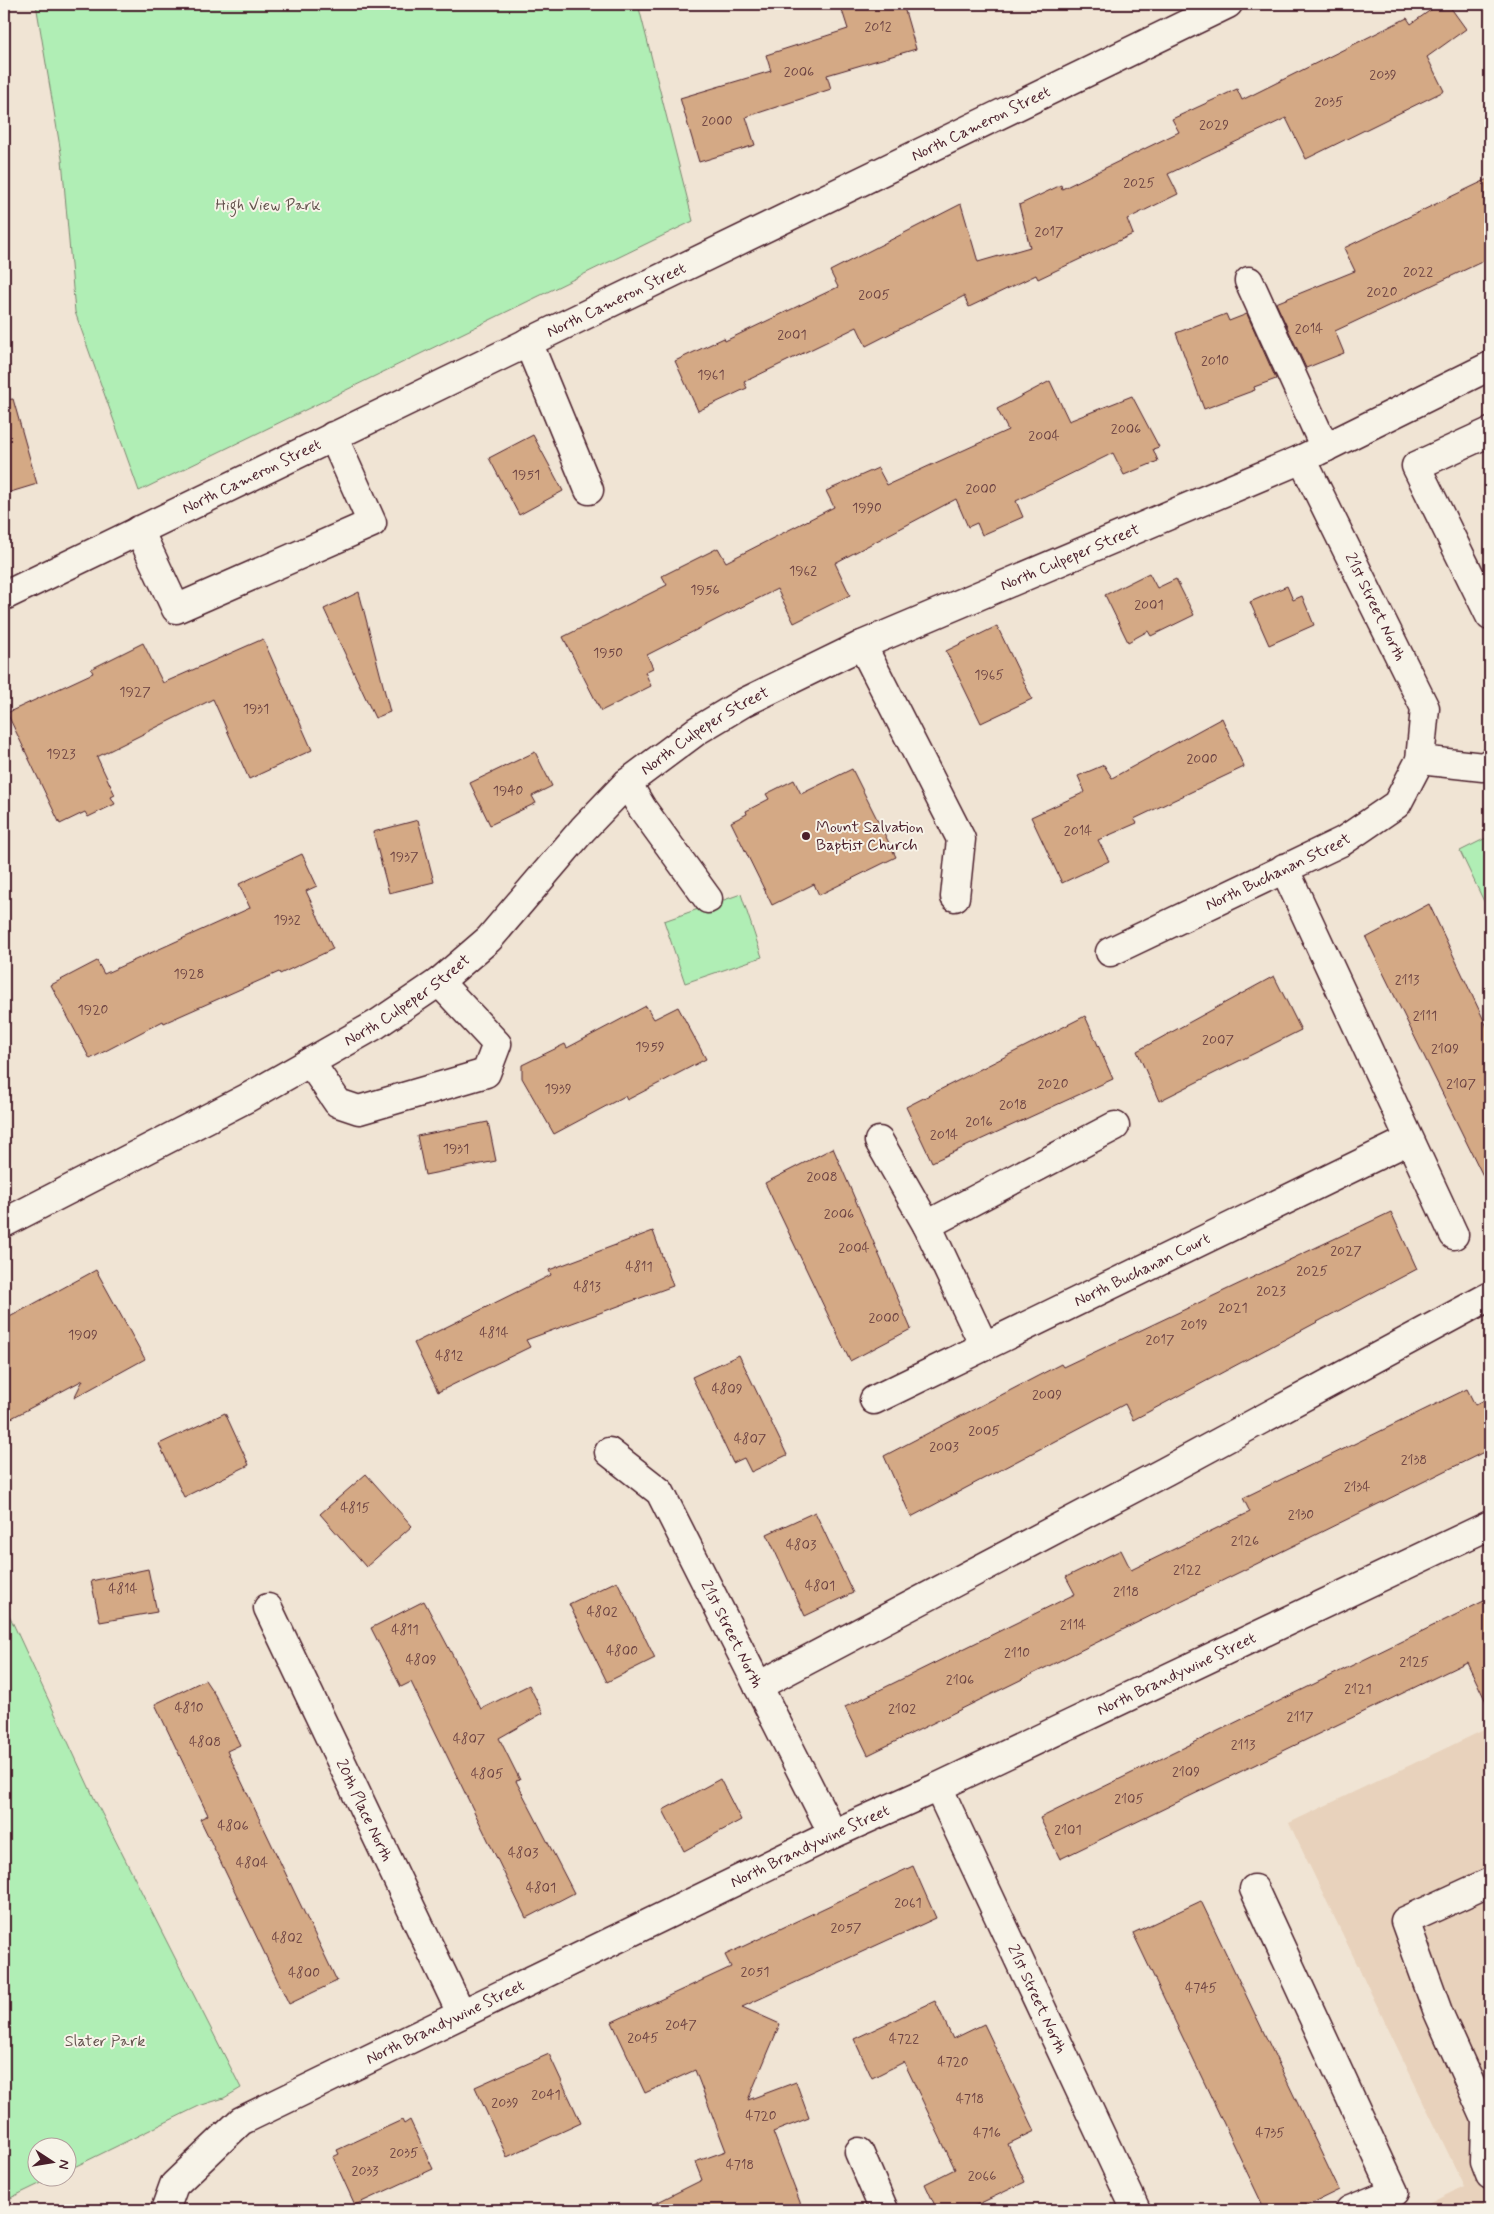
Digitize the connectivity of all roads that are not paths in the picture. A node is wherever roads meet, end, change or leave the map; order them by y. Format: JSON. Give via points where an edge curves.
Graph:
{"nodes":[{"id":1,"x":1228,"y":4,"type":"edge"},
{"id":2,"x":1249,"y":281,"type":"dead end"},
{"id":3,"x":528,"y":342,"type":"junction"},
{"id":4,"x":1489,"y":370,"type":"edge"},
{"id":5,"x":1490,"y":432,"type":"edge"},
{"id":6,"x":333,"y":436,"type":"junction"},
{"id":7,"x":1313,"y":454,"type":"junction"},
{"id":8,"x":589,"y":490,"type":"dead end"},
{"id":9,"x":139,"y":530,"type":"junction"},
{"id":10,"x":4,"y":596,"type":"edge"},
{"id":11,"x":1490,"y":616,"type":"edge"},
{"id":12,"x":862,"y":645,"type":"junction"},
{"id":13,"x":1420,"y":760,"type":"junction"},
{"id":14,"x":1490,"y":763,"type":"edge"},
{"id":15,"x":627,"y":783,"type":"junction"},
{"id":16,"x":1284,"y":868,"type":"junction"},
{"id":17,"x":954,"y":897,"type":"dead end"},
{"id":18,"x":708,"y":899,"type":"dead end"},
{"id":19,"x":1110,"y":952,"type":"dead end"},
{"id":20,"x":439,"y":982,"type":"junction"},
{"id":21,"x":310,"y":1062,"type":"junction"},
{"id":22,"x":1115,"y":1126,"type":"dead end"},
{"id":23,"x":1409,"y":1140,"type":"junction"},
{"id":24,"x":879,"y":1142,"type":"dead end"},
{"id":25,"x":4,"y":1223,"type":"edge"},
{"id":26,"x":927,"y":1225,"type":"junction"},
{"id":27,"x":1454,"y":1235,"type":"dead end"},
{"id":28,"x":1490,"y":1296,"type":"edge"},
{"id":29,"x":984,"y":1346,"type":"junction"},
{"id":30,"x":874,"y":1400,"type":"dead end"},
{"id":31,"x":609,"y":1452,"type":"dead end"},
{"id":32,"x":1490,"y":1525,"type":"edge"},
{"id":33,"x":268,"y":1608,"type":"dead end"},
{"id":34,"x":758,"y":1686,"type":"junction"},
{"id":35,"x":938,"y":1788,"type":"junction"},
{"id":36,"x":833,"y":1834,"type":"junction"},
{"id":37,"x":1490,"y":1882,"type":"edge"},
{"id":38,"x":1254,"y":1889,"type":"dead end"},
{"id":39,"x":461,"y":2013,"type":"junction"},
{"id":40,"x":1489,"y":2123,"type":"edge"},
{"id":41,"x":859,"y":2152,"type":"dead end"},
{"id":42,"x":1490,"y":2175,"type":"edge"},
{"id":43,"x":1127,"y":2207,"type":"edge"},
{"id":44,"x":165,"y":2210,"type":"edge"},
{"id":45,"x":884,"y":2210,"type":"edge"},
{"id":46,"x":1350,"y":2210,"type":"edge"}],
"edges":[{"from":1,"to":3,"type":"street","name":"North Cameron Street"},
{"from":2,"to":7,"type":"street","name":"21st Street North"},
{"from":3,"to":6,"type":"street","name":"North Cameron Street"},
{"from":3,"to":8,"type":"street"},
{"from":4,"to":7,"type":"street","name":"North Culpeper Street"},
{"from":5,"to":11,"type":"street","via":[[1416,466]]},
{"from":6,"to":9,"type":"street","name":"North Cameron Street"},
{"from":6,"to":9,"type":"street","via":[[372,523],[176,609]]},
{"from":7,"to":12,"type":"street","name":"North Culpeper Street"},
{"from":7,"to":13,"type":"street","name":"21st Street North","via":[[1425,708]]},
{"from":9,"to":10,"type":"street","name":"North Cameron Street"},
{"from":12,"to":15,"type":"street","name":"North Culpeper Street","via":[[743,703],[698,730]]},
{"from":12,"to":17,"type":"street","via":[[961,839]]},
{"from":13,"to":14,"type":"street","via":[[1483,767]]},
{"from":13,"to":16,"type":"street","name":"North Buchanan Street","via":[[1397,804],[1343,841]]},
{"from":15,"to":18,"type":"street"},
{"from":15,"to":20,"type":"street","name":"North Culpeper Street","via":[[488,939]]},
{"from":16,"to":19,"type":"street","name":"North Buchanan Street"},
{"from":16,"to":23,"type":"street"},
{"from":20,"to":21,"type":"street","name":"North Culpeper Street","via":[[377,1024]]},
{"from":20,"to":21,"type":"street","via":[[497,1044],[486,1073],[358,1110],[338,1103]]},
{"from":21,"to":25,"type":"street","name":"North Culpeper Street","via":[[247,1098]]},
{"from":22,"to":26,"type":"street"},
{"from":23,"to":27,"type":"street"},
{"from":23,"to":29,"type":"street","name":"North Buchanan Court"},
{"from":24,"to":26,"type":"street"},
{"from":26,"to":29,"type":"street"},
{"from":28,"to":34,"type":"street"},
{"from":29,"to":30,"type":"street","name":"North Buchanan Court"},
{"from":31,"to":34,"type":"street","name":"21st Street North","via":[[660,1492]]},
{"from":32,"to":35,"type":"street","name":"North Brandywine Street"},
{"from":33,"to":39,"type":"street","name":"20th Place North"},
{"from":34,"to":36,"type":"street","name":"21st Street North"},
{"from":35,"to":36,"type":"street","name":"North Brandywine Street"},
{"from":35,"to":43,"type":"street","name":"21st Street North"},
{"from":36,"to":39,"type":"street","name":"North Brandywine Street"},
{"from":37,"to":40,"type":"street","via":[[1405,1921],[1438,2012]]},
{"from":38,"to":46,"type":"street","via":[[1394,2192]]},
{"from":39,"to":44,"type":"street","name":"North Brandywine Street","via":[[241,2121],[174,2185]]},
{"from":40,"to":42,"type":"street","via":[[1484,2162]]},
{"from":41,"to":45,"type":"street"}]}
